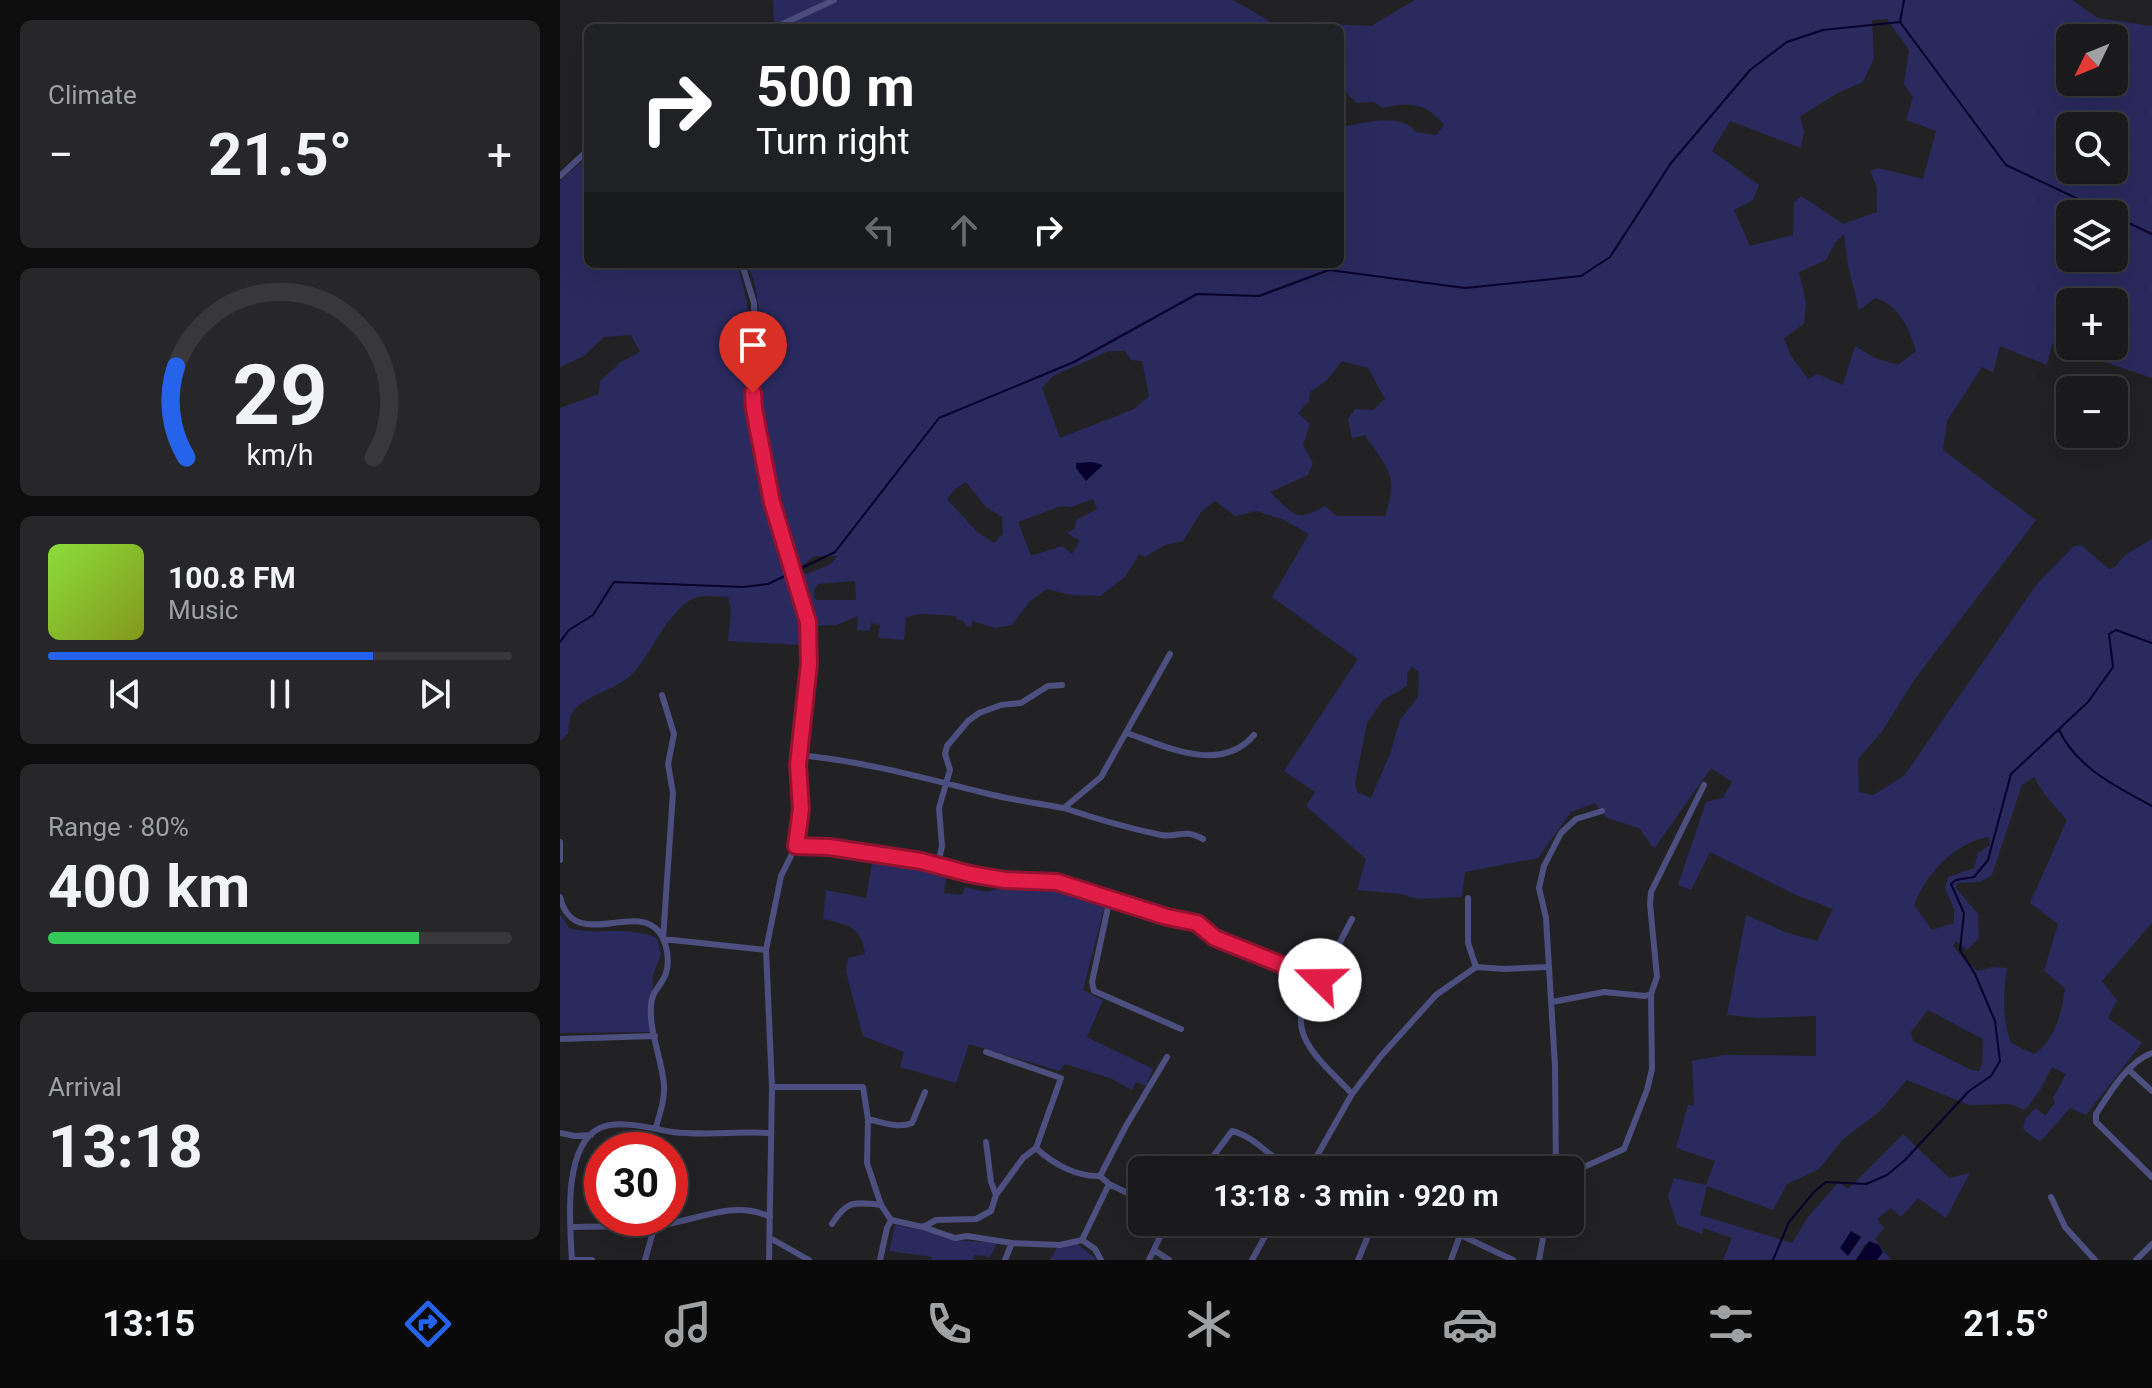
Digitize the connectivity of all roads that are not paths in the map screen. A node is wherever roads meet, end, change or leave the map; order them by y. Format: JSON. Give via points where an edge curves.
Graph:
{"nodes":[{"id":1,"x":834,"y":0,"type":"edge"},
{"id":2,"x":783,"y":24,"type":"edge"},
{"id":3,"x":584,"y":154,"type":"edge"},
{"id":4,"x":560,"y":176,"type":"edge"},
{"id":5,"x":743,"y":268,"type":"edge"},
{"id":6,"x":1170,"y":654,"type":"dead end"},
{"id":7,"x":1062,"y":685,"type":"dead end"},
{"id":8,"x":662,"y":695,"type":"dead end"},
{"id":9,"x":1127,"y":733,"type":"junction"},
{"id":10,"x":1254,"y":735,"type":"dead end"},
{"id":11,"x":799,"y":755,"type":"junction"},
{"id":12,"x":948,"y":783,"type":"junction"},
{"id":13,"x":1704,"y":785,"type":"dead end"},
{"id":14,"x":1064,"y":808,"type":"junction"},
{"id":15,"x":1602,"y":811,"type":"dead end"},
{"id":16,"x":1203,"y":839,"type":"dead end"},
{"id":17,"x":560,"y":842,"type":"edge"},
{"id":18,"x":796,"y":846,"type":"junction"},
{"id":19,"x":560,"y":860,"type":"edge"},
{"id":20,"x":938,"y":864,"type":"junction"},
{"id":21,"x":560,"y":897,"type":"edge"},
{"id":22,"x":1110,"y":898,"type":"junction"},
{"id":23,"x":1468,"y":898,"type":"dead end"},
{"id":24,"x":1352,"y":919,"type":"dead end"},
{"id":25,"x":663,"y":939,"type":"junction"},
{"id":26,"x":766,"y":950,"type":"junction"},
{"id":27,"x":1476,"y":967,"type":"junction"},
{"id":28,"x":1549,"y":967,"type":"junction"},
{"id":29,"x":1320,"y":980,"type":"junction"},
{"id":30,"x":1651,"y":994,"type":"junction"},
{"id":31,"x":1552,"y":1002,"type":"junction"},
{"id":32,"x":1181,"y":1029,"type":"dead end"},
{"id":33,"x":655,"y":1036,"type":"junction"},
{"id":34,"x":560,"y":1039,"type":"edge"},
{"id":35,"x":986,"y":1052,"type":"dead end"},
{"id":36,"x":2152,"y":1053,"type":"edge"},
{"id":37,"x":1167,"y":1057,"type":"dead end"},
{"id":38,"x":2129,"y":1070,"type":"junction"},
{"id":39,"x":772,"y":1087,"type":"junction"},
{"id":40,"x":2152,"y":1091,"type":"edge"},
{"id":41,"x":925,"y":1092,"type":"dead end"},
{"id":42,"x":1352,"y":1094,"type":"junction"},
{"id":43,"x":868,"y":1119,"type":"junction"},
{"id":44,"x":656,"y":1127,"type":"junction"},
{"id":45,"x":595,"y":1132,"type":"edge"},
{"id":46,"x":560,"y":1133,"type":"edge"},
{"id":47,"x":771,"y":1133,"type":"junction"},
{"id":48,"x":584,"y":1135,"type":"edge"},
{"id":49,"x":986,"y":1142,"type":"dead end"},
{"id":50,"x":584,"y":1148,"type":"edge"},
{"id":51,"x":1036,"y":1148,"type":"junction"},
{"id":52,"x":1213,"y":1156,"type":"edge"},
{"id":53,"x":1272,"y":1156,"type":"edge"},
{"id":54,"x":1317,"y":1156,"type":"edge"},
{"id":55,"x":1556,"y":1156,"type":"edge"},
{"id":56,"x":1584,"y":1166,"type":"edge"},
{"id":57,"x":1100,"y":1176,"type":"junction"},
{"id":58,"x":2152,"y":1177,"type":"edge"},
{"id":59,"x":1109,"y":1184,"type":"junction"},
{"id":60,"x":1128,"y":1193,"type":"edge"},
{"id":61,"x":996,"y":1195,"type":"junction"},
{"id":62,"x":2051,"y":1197,"type":"dead end"},
{"id":63,"x":881,"y":1205,"type":"junction"},
{"id":64,"x":770,"y":1217,"type":"junction"},
{"id":65,"x":891,"y":1220,"type":"junction"},
{"id":66,"x":688,"y":1221,"type":"edge"},
{"id":67,"x":832,"y":1224,"type":"dead end"},
{"id":68,"x":571,"y":1227,"type":"junction"},
{"id":69,"x":584,"y":1227,"type":"edge"},
{"id":70,"x":923,"y":1227,"type":"junction"},
{"id":71,"x":652,"y":1236,"type":"edge"},
{"id":72,"x":1160,"y":1236,"type":"edge"},
{"id":73,"x":1265,"y":1236,"type":"edge"},
{"id":74,"x":1368,"y":1236,"type":"edge"},
{"id":75,"x":1460,"y":1236,"type":"edge"},
{"id":76,"x":1462,"y":1236,"type":"edge"},
{"id":77,"x":1543,"y":1236,"type":"edge"},
{"id":78,"x":770,"y":1238,"type":"junction"},
{"id":79,"x":1082,"y":1240,"type":"junction"},
{"id":80,"x":1012,"y":1243,"type":"junction"},
{"id":81,"x":2152,"y":1244,"type":"edge"},
{"id":82,"x":1154,"y":1250,"type":"junction"},
{"id":83,"x":592,"y":1260,"type":"edge"},
{"id":84,"x":645,"y":1260,"type":"edge"},
{"id":85,"x":769,"y":1260,"type":"edge"},
{"id":86,"x":809,"y":1260,"type":"edge"},
{"id":87,"x":880,"y":1260,"type":"edge"},
{"id":88,"x":1005,"y":1260,"type":"edge"},
{"id":89,"x":1101,"y":1260,"type":"edge"},
{"id":90,"x":1149,"y":1260,"type":"edge"},
{"id":91,"x":1169,"y":1260,"type":"edge"},
{"id":92,"x":1252,"y":1260,"type":"edge"},
{"id":93,"x":1358,"y":1260,"type":"edge"},
{"id":94,"x":1451,"y":1260,"type":"edge"},
{"id":95,"x":1513,"y":1260,"type":"edge"},
{"id":96,"x":1539,"y":1260,"type":"edge"},
{"id":97,"x":2095,"y":1260,"type":"edge"},
{"id":98,"x":2136,"y":1260,"type":"edge"}],
"edges":[{"from":1,"to":2,"type":"street"},
{"from":3,"to":4,"type":"street"},
{"from":5,"to":11,"type":"street","via":[[756,319],[754,409],[772,502],[808,622]]},
{"from":6,"to":9,"type":"street"},
{"from":7,"to":12,"type":"street","via":[[1048,686],[1021,703],[1001,705],[968,721],[945,749]]},
{"from":8,"to":25,"type":"street","via":[[674,734],[668,764],[673,793]]},
{"from":9,"to":10,"type":"street","via":[[1206,756],[1228,754]]},
{"from":9,"to":14,"type":"street","via":[[1101,777]]},
{"from":11,"to":12,"type":"street"},
{"from":11,"to":18,"type":"street"},
{"from":12,"to":14,"type":"street"},
{"from":12,"to":20,"type":"street","via":[[939,808]]},
{"from":13,"to":30,"type":"street","via":[[1651,892],[1657,977]]},
{"from":14,"to":16,"type":"street","via":[[1166,836],[1190,832]]},
{"from":15,"to":28,"type":"street","via":[[1576,819],[1561,833],[1544,866],[1539,888]]},
{"from":17,"to":19,"type":"street"},
{"from":18,"to":20,"type":"street"},
{"from":18,"to":26,"type":"street","via":[[778,888]]},
{"from":20,"to":22,"type":"street","via":[[1005,880],[1057,882]]},
{"from":21,"to":25,"type":"street","via":[[574,921],[644,923]]},
{"from":22,"to":29,"type":"street","via":[[1197,923],[1215,938]]},
{"from":22,"to":32,"type":"street","via":[[1094,991]]},
{"from":23,"to":27,"type":"street","via":[[1468,943]]},
{"from":24,"to":29,"type":"street"},
{"from":25,"to":26,"type":"street"},
{"from":25,"to":33,"type":"street","via":[[667,972],[651,1002]]},
{"from":26,"to":39,"type":"street"},
{"from":27,"to":28,"type":"street"},
{"from":27,"to":42,"type":"street","via":[[1436,995]]},
{"from":28,"to":31,"type":"street"},
{"from":29,"to":42,"type":"street","via":[[1300,1030]]},
{"from":30,"to":31,"type":"street","via":[[1604,992]]},
{"from":30,"to":56,"type":"street","via":[[1652,1069],[1647,1090],[1624,1149]]},
{"from":31,"to":55,"type":"street"},
{"from":33,"to":34,"type":"street"},
{"from":33,"to":44,"type":"street","via":[[664,1085]]},
{"from":35,"to":51,"type":"street","via":[[1061,1078]]},
{"from":36,"to":38,"type":"street"},
{"from":37,"to":57,"type":"street"},
{"from":38,"to":40,"type":"street"},
{"from":38,"to":58,"type":"street","via":[[2096,1114],[2096,1122]]},
{"from":39,"to":43,"type":"street","via":[[863,1087]]},
{"from":39,"to":47,"type":"street"},
{"from":41,"to":43,"type":"street","via":[[906,1126]]},
{"from":42,"to":54,"type":"street"},
{"from":43,"to":63,"type":"street","via":[[867,1163]]},
{"from":44,"to":45,"type":"street","via":[[601,1127]]},
{"from":44,"to":47,"type":"street","via":[[683,1133]]},
{"from":46,"to":48,"type":"street"},
{"from":47,"to":64,"type":"street"},
{"from":49,"to":61,"type":"street"},
{"from":50,"to":68,"type":"street","via":[[573,1168]]},
{"from":51,"to":57,"type":"street","via":[[1073,1171]]},
{"from":51,"to":61,"type":"street"},
{"from":52,"to":53,"type":"street","via":[[1232,1131]]},
{"from":57,"to":59,"type":"street"},
{"from":59,"to":60,"type":"street"},
{"from":59,"to":79,"type":"street"},
{"from":61,"to":70,"type":"street","via":[[984,1217],[936,1220]]},
{"from":62,"to":97,"type":"street","via":[[2065,1227]]},
{"from":63,"to":65,"type":"street"},
{"from":63,"to":67,"type":"street","via":[[848,1204]]},
{"from":64,"to":66,"type":"street","via":[[737,1210]]},
{"from":64,"to":78,"type":"street"},
{"from":65,"to":70,"type":"street"},
{"from":65,"to":87,"type":"street"},
{"from":68,"to":69,"type":"street"},
{"from":68,"to":83,"type":"street","via":[[572,1260]]},
{"from":70,"to":80,"type":"street","via":[[955,1238]]},
{"from":71,"to":84,"type":"street"},
{"from":72,"to":82,"type":"street"},
{"from":73,"to":92,"type":"street"},
{"from":74,"to":93,"type":"street"},
{"from":75,"to":94,"type":"street"},
{"from":76,"to":95,"type":"street"},
{"from":77,"to":96,"type":"street"},
{"from":78,"to":85,"type":"street"},
{"from":78,"to":86,"type":"street"},
{"from":79,"to":80,"type":"street","via":[[1060,1245]]},
{"from":79,"to":89,"type":"street"},
{"from":80,"to":88,"type":"street"},
{"from":81,"to":98,"type":"street"},
{"from":82,"to":90,"type":"street"},
{"from":82,"to":91,"type":"street"}]}
